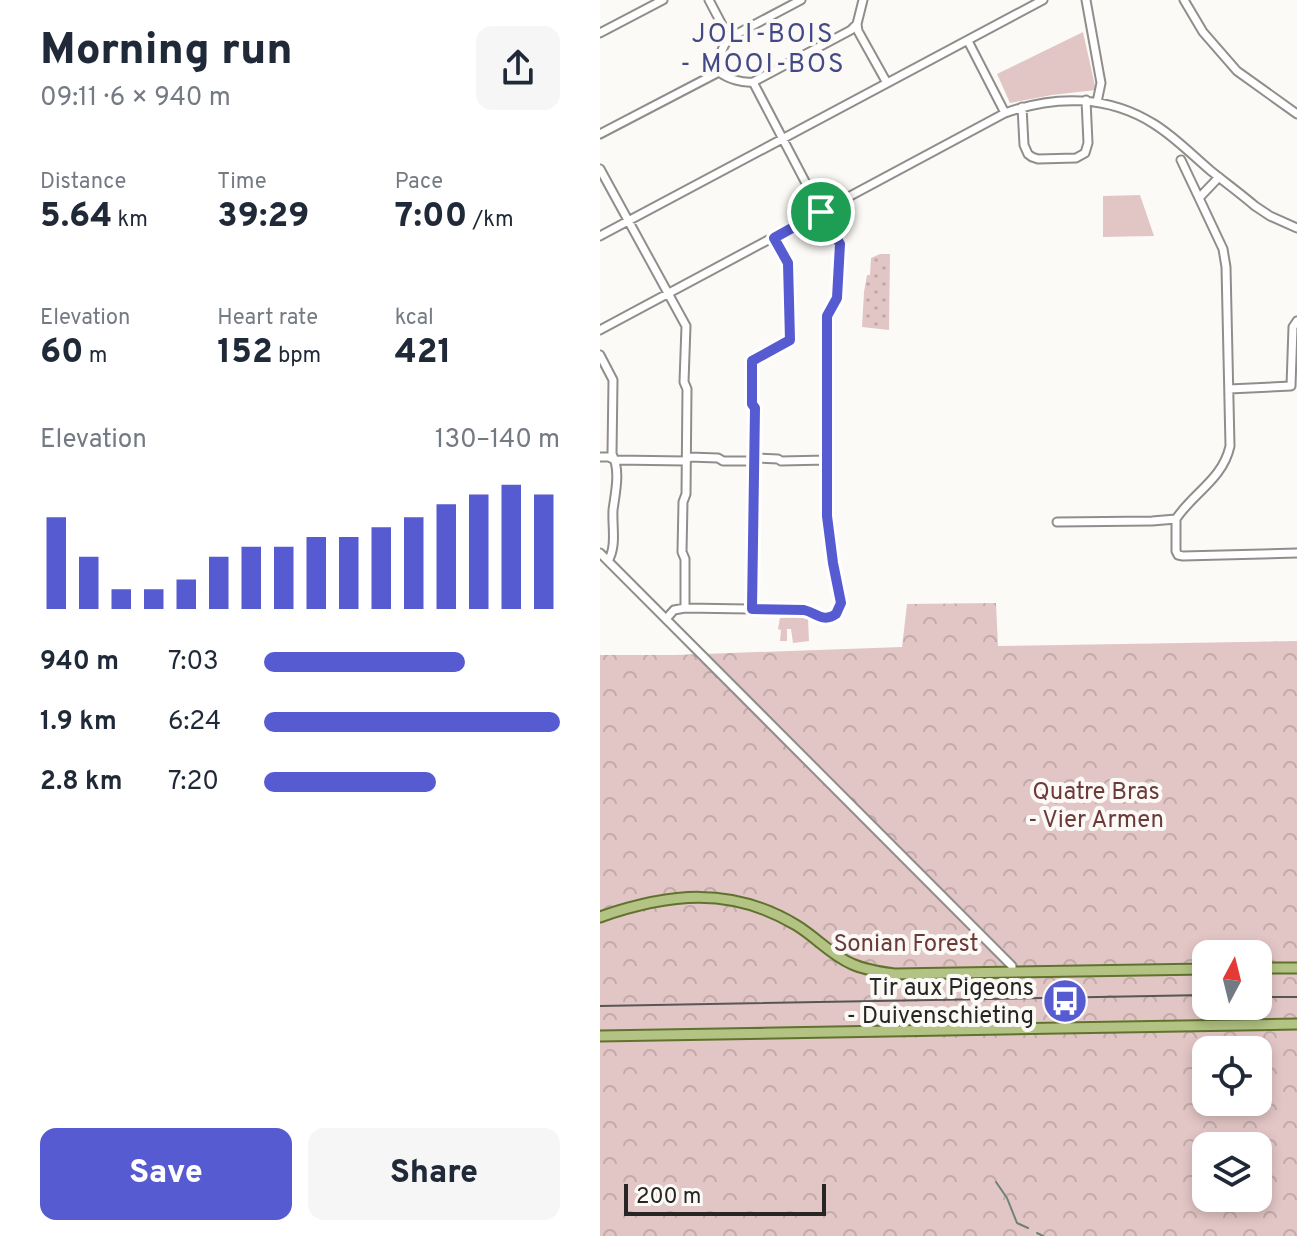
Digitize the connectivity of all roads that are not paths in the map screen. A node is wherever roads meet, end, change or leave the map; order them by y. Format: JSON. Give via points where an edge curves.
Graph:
{"nodes":[{"id":1,"x":663,"y":0,"type":"edge"},
{"id":2,"x":709,"y":0,"type":"edge"},
{"id":3,"x":801,"y":0,"type":"edge"},
{"id":4,"x":863,"y":0,"type":"edge"},
{"id":5,"x":1043,"y":0,"type":"edge"},
{"id":6,"x":1086,"y":0,"type":"edge"},
{"id":7,"x":1184,"y":0,"type":"edge"},
{"id":8,"x":857,"y":24,"type":"junction"},
{"id":9,"x":600,"y":33,"type":"edge"},
{"id":10,"x":729,"y":38,"type":"junction"},
{"id":11,"x":968,"y":41,"type":"junction"},
{"id":12,"x":719,"y":72,"type":"junction"},
{"id":13,"x":753,"y":82,"type":"junction"},
{"id":14,"x":887,"y":83,"type":"junction"},
{"id":15,"x":1086,"y":100,"type":"junction"},
{"id":16,"x":1097,"y":102,"type":"junction"},
{"id":17,"x":1022,"y":107,"type":"junction"},
{"id":18,"x":1005,"y":113,"type":"junction"},
{"id":19,"x":1297,"y":114,"type":"edge"},
{"id":20,"x":600,"y":134,"type":"edge"},
{"id":21,"x":783,"y":138,"type":"junction"},
{"id":22,"x":1181,"y":160,"type":"dead end"},
{"id":23,"x":600,"y":169,"type":"edge"},
{"id":24,"x":1219,"y":177,"type":"junction"},
{"id":25,"x":1199,"y":198,"type":"junction"},
{"id":26,"x":821,"y":212,"type":"junction"},
{"id":27,"x":628,"y":221,"type":"junction"},
{"id":28,"x":1297,"y":228,"type":"edge"},
{"id":29,"x":600,"y":236,"type":"edge"},
{"id":30,"x":774,"y":238,"type":"junction"},
{"id":31,"x":668,"y":294,"type":"junction"},
{"id":32,"x":1297,"y":321,"type":"edge"},
{"id":33,"x":600,"y":330,"type":"edge"},
{"id":34,"x":600,"y":355,"type":"edge"},
{"id":35,"x":1294,"y":387,"type":"edge"},
{"id":36,"x":1229,"y":389,"type":"junction"},
{"id":37,"x":600,"y":457,"type":"edge"},
{"id":38,"x":615,"y":460,"type":"junction"},
{"id":39,"x":827,"y":460,"type":"junction"},
{"id":40,"x":686,"y":461,"type":"junction"},
{"id":41,"x":754,"y":461,"type":"junction"},
{"id":42,"x":1176,"y":519,"type":"junction"},
{"id":43,"x":1057,"y":522,"type":"dead end"},
{"id":44,"x":600,"y":553,"type":"edge"},
{"id":45,"x":1297,"y":553,"type":"edge"},
{"id":46,"x":608,"y":561,"type":"junction"},
{"id":47,"x":685,"y":608,"type":"junction"},
{"id":48,"x":752,"y":609,"type":"junction"},
{"id":49,"x":666,"y":619,"type":"junction"},
{"id":50,"x":600,"y":917,"type":"edge"},
{"id":51,"x":1272,"y":968,"type":"edge"},
{"id":52,"x":1297,"y":968,"type":"edge"},
{"id":53,"x":1192,"y":969,"type":"edge"},
{"id":54,"x":1012,"y":972,"type":"junction"},
{"id":55,"x":1297,"y":1024,"type":"edge"},
{"id":56,"x":600,"y":1036,"type":"edge"}],
"edges":[{"from":1,"to":9,"type":"street"},
{"from":2,"to":10,"type":"street"},
{"from":3,"to":10,"type":"street"},
{"from":4,"to":8,"type":"street"},
{"from":5,"to":11,"type":"street"},
{"from":6,"to":16,"type":"street","via":[[1101,83]]},
{"from":7,"to":19,"type":"street","via":[[1237,71]]},
{"from":8,"to":13,"type":"street"},
{"from":8,"to":14,"type":"street"},
{"from":10,"to":12,"type":"street"},
{"from":11,"to":14,"type":"street"},
{"from":11,"to":18,"type":"street"},
{"from":12,"to":13,"type":"street"},
{"from":12,"to":20,"type":"street"},
{"from":13,"to":21,"type":"street"},
{"from":14,"to":21,"type":"street"},
{"from":15,"to":16,"type":"street"},
{"from":15,"to":17,"type":"street"},
{"from":15,"to":17,"type":"street","via":[[1088,143],[1076,158],[1038,159],[1028,154]]},
{"from":16,"to":24,"type":"street","via":[[1155,124]]},
{"from":17,"to":18,"type":"street"},
{"from":18,"to":26,"type":"street"},
{"from":21,"to":26,"type":"street"},
{"from":21,"to":27,"type":"street"},
{"from":22,"to":25,"type":"street"},
{"from":23,"to":27,"type":"street"},
{"from":24,"to":25,"type":"street"},
{"from":24,"to":28,"type":"street","via":[[1262,211]]},
{"from":25,"to":36,"type":"street","via":[[1226,267]]},
{"from":26,"to":30,"type":"street"},
{"from":26,"to":39,"type":"street","via":[[840,244],[837,298],[827,316]]},
{"from":27,"to":29,"type":"street"},
{"from":27,"to":31,"type":"street"},
{"from":30,"to":31,"type":"street"},
{"from":30,"to":41,"type":"street","via":[[788,263],[790,340],[752,361]]},
{"from":31,"to":33,"type":"street"},
{"from":31,"to":40,"type":"street","via":[[686,326]]},
{"from":32,"to":35,"type":"street"},
{"from":34,"to":38,"type":"street","via":[[613,380]]},
{"from":35,"to":36,"type":"street"},
{"from":36,"to":42,"type":"street","via":[[1226,459]]},
{"from":37,"to":38,"type":"street"},
{"from":38,"to":40,"type":"street"},
{"from":38,"to":46,"type":"street"},
{"from":39,"to":41,"type":"street"},
{"from":39,"to":48,"type":"street","via":[[827,516],[838,611],[825,618],[804,610]]},
{"from":40,"to":41,"type":"street"},
{"from":40,"to":47,"type":"street"},
{"from":41,"to":48,"type":"street"},
{"from":42,"to":43,"type":"street"},
{"from":42,"to":45,"type":"street","via":[[1178,555]]},
{"from":44,"to":46,"type":"street"},
{"from":46,"to":49,"type":"street"},
{"from":47,"to":48,"type":"street"},
{"from":47,"to":49,"type":"street"},
{"from":49,"to":54,"type":"street","via":[[1012,966]]},
{"from":50,"to":54,"type":"main road","via":[[671,898],[726,900],[782,918],[869,970]]},
{"from":51,"to":52,"type":"main road"},
{"from":53,"to":54,"type":"main road"},
{"from":55,"to":56,"type":"main road"}]}
